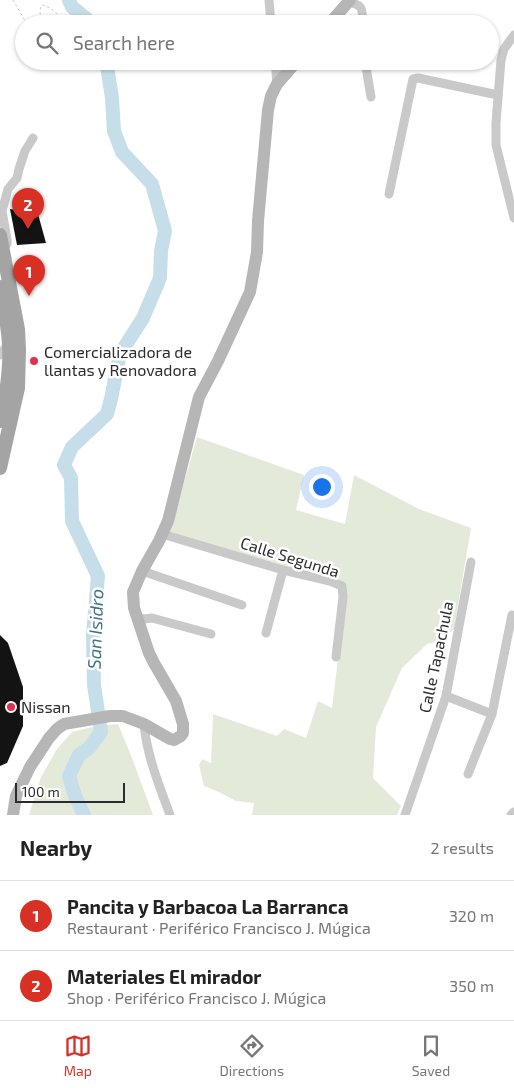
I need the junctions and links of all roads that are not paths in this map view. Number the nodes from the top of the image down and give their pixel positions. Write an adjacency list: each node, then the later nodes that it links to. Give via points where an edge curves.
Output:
1 (269, 0): 3 (street)
2 (349, 1): 4 (street); 5 (street, via 357,4)
3 (270, 15)
4 (337, 15)
5 (362, 15)
6 (514, 35): 11 (street, via 501,60)
7 (276, 70): 10 (street)
8 (289, 70): 10 (street)
9 (366, 70): 12 (street)
10 (277, 84): 23 (street, via 268,110 257,252 250,292 199,397)
11 (498, 95): 14 (street, via 413,78); 15 (street, via 496,145)
12 (370, 97)
13 (34, 138): 17 (street, via 25,151 17,178 8,189 2,210 8,240)
14 (389, 194)
15 (514, 218)
16 (0, 235): 17 (main road)
17 (5, 257): 22 (main road, via 19,350 18,388)
18 (0, 287): 19 (main road)
19 (9, 342): 20 (street); 21 (main road, via 10,363)
20 (0, 355)
21 (1, 412)
22 (0, 468)
23 (162, 534): 25 (street, Calle Segunda); 26 (street)
24 (471, 562): 33 (street, Calle Tapachula)
25 (283, 570): 30 (street); 32 (street, Calle Segunda, via 342,586)
26 (142, 571): 27 (street); 29 (street, via 133,592)
27 (242, 605)
28 (512, 615): 34 (street)
29 (137, 617): 31 (street); 35 (street, via 149,653 176,701 183,733 174,740)
30 (266, 633)
31 (211, 634)
32 (336, 657)
33 (446, 696): 34 (street); 40 (street, Calle Tapachula)
34 (492, 714): 36 (street)
35 (144, 724): 38 (street, via 122,716 110,716 64,724 49,738 30,767 16,796); 39 (street, via 146,742)
36 (468, 774)
37 (514, 812): 41 (street)
38 (13, 815)
39 (170, 815)
40 (405, 815)
41 (512, 815)

